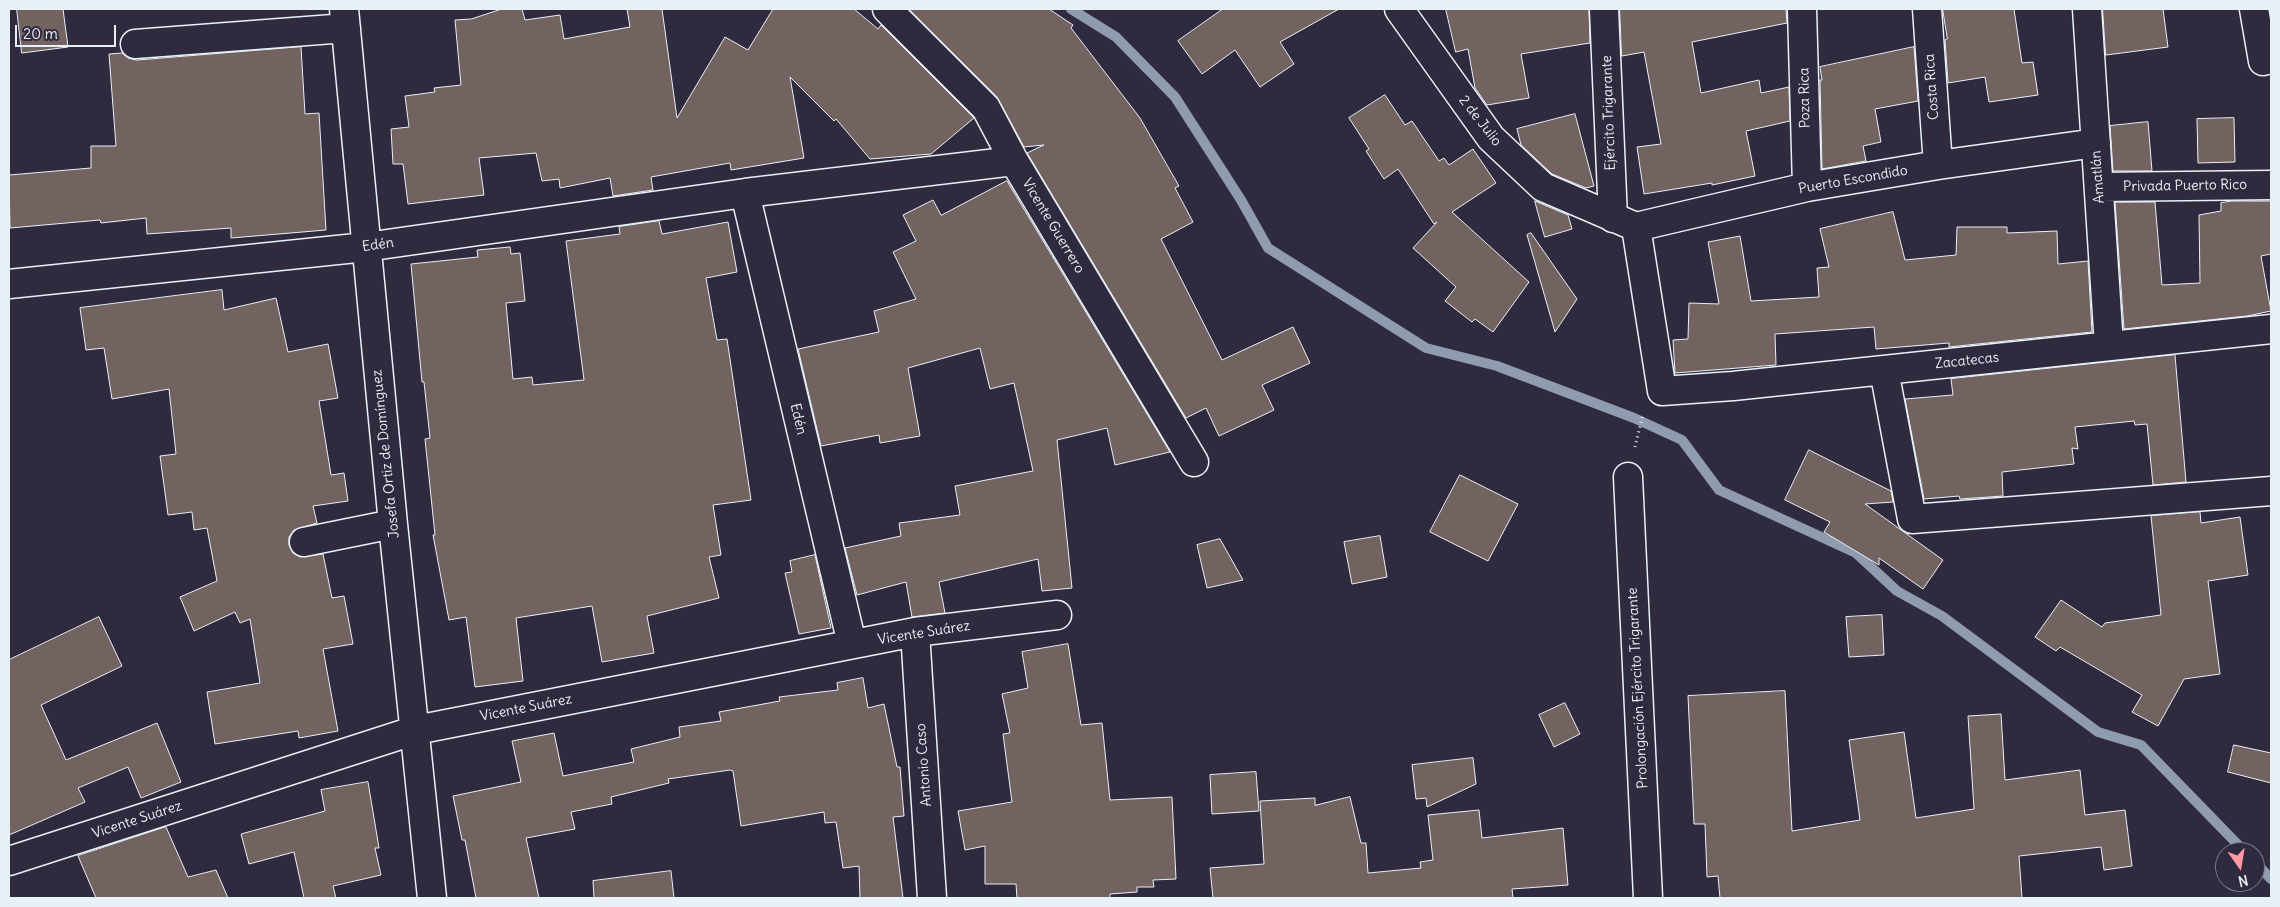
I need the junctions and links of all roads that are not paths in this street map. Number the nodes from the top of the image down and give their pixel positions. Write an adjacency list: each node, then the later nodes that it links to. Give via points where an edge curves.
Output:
1 (887, 9): 13 (street, Vicente Guerrero, via 986,108)
2 (1399, 9): 9 (street, 2 de Julio)
3 (1604, 9): 19 (street, Ejército Trigarante)
4 (1802, 9): 17 (street, Poza Rica)
5 (1927, 9): 14 (street, Costa Rica)
6 (2087, 9): 12 (street, Amatlán)
7 (2254, 9): 11 (street)
8 (345, 19): 10 (street); 20 (street, Josefa Ortiz de Domínguez)
9 (1415, 20): 19 (street, 2 de Julio, via 1490,138 1542,188)
10 (135, 44)
11 (2267, 60)
12 (2096, 143): 14 (street, Puerto Escondido); 16 (street, Amatlán)
13 (1014, 161): 18 (street, Edén); 26 (street, Vicente Guerrero)
14 (1938, 165): 17 (street, Puerto Escondido)
15 (2271, 185): 16 (street, Privada Puerto Rico)
16 (2099, 186): 23 (street, Amatlán)
17 (1807, 187): 19 (street, Puerto Escondido)
18 (745, 193): 20 (street, Edén); 33 (street, Edén)
19 (1625, 222): 25 (street, Ejército Trigarante)
20 (366, 247): 21 (street, Edén); 29 (street, Josefa Ortiz de Domínguez)
21 (9, 284)
22 (2271, 329): 23 (street, Zacatecas)
23 (2109, 346): 24 (street, Zacatecas)
24 (1884, 370): 25 (street, Zacatecas); 28 (street, via 1912,518)
25 (1662, 391)
26 (1194, 462)
27 (1628, 477): 38 (street, Prolongación Ejército Trigarante)
28 (2271, 491)
29 (393, 524): 30 (street); 34 (street, Josefa Ortiz de Domínguez)
30 (304, 542)
31 (1057, 616): 32 (street, Vicente Suárez)
32 (915, 632): 33 (street, Vicente Suárez); 37 (street, Antonio Caso)
33 (852, 644): 34 (street, Vicente Suárez)
34 (416, 730): 35 (street, Vicente Suárez); 36 (street, Josefa Ortiz de Domínguez)
35 (9, 861)
36 (432, 898)
37 (932, 898)
38 (1648, 898)

